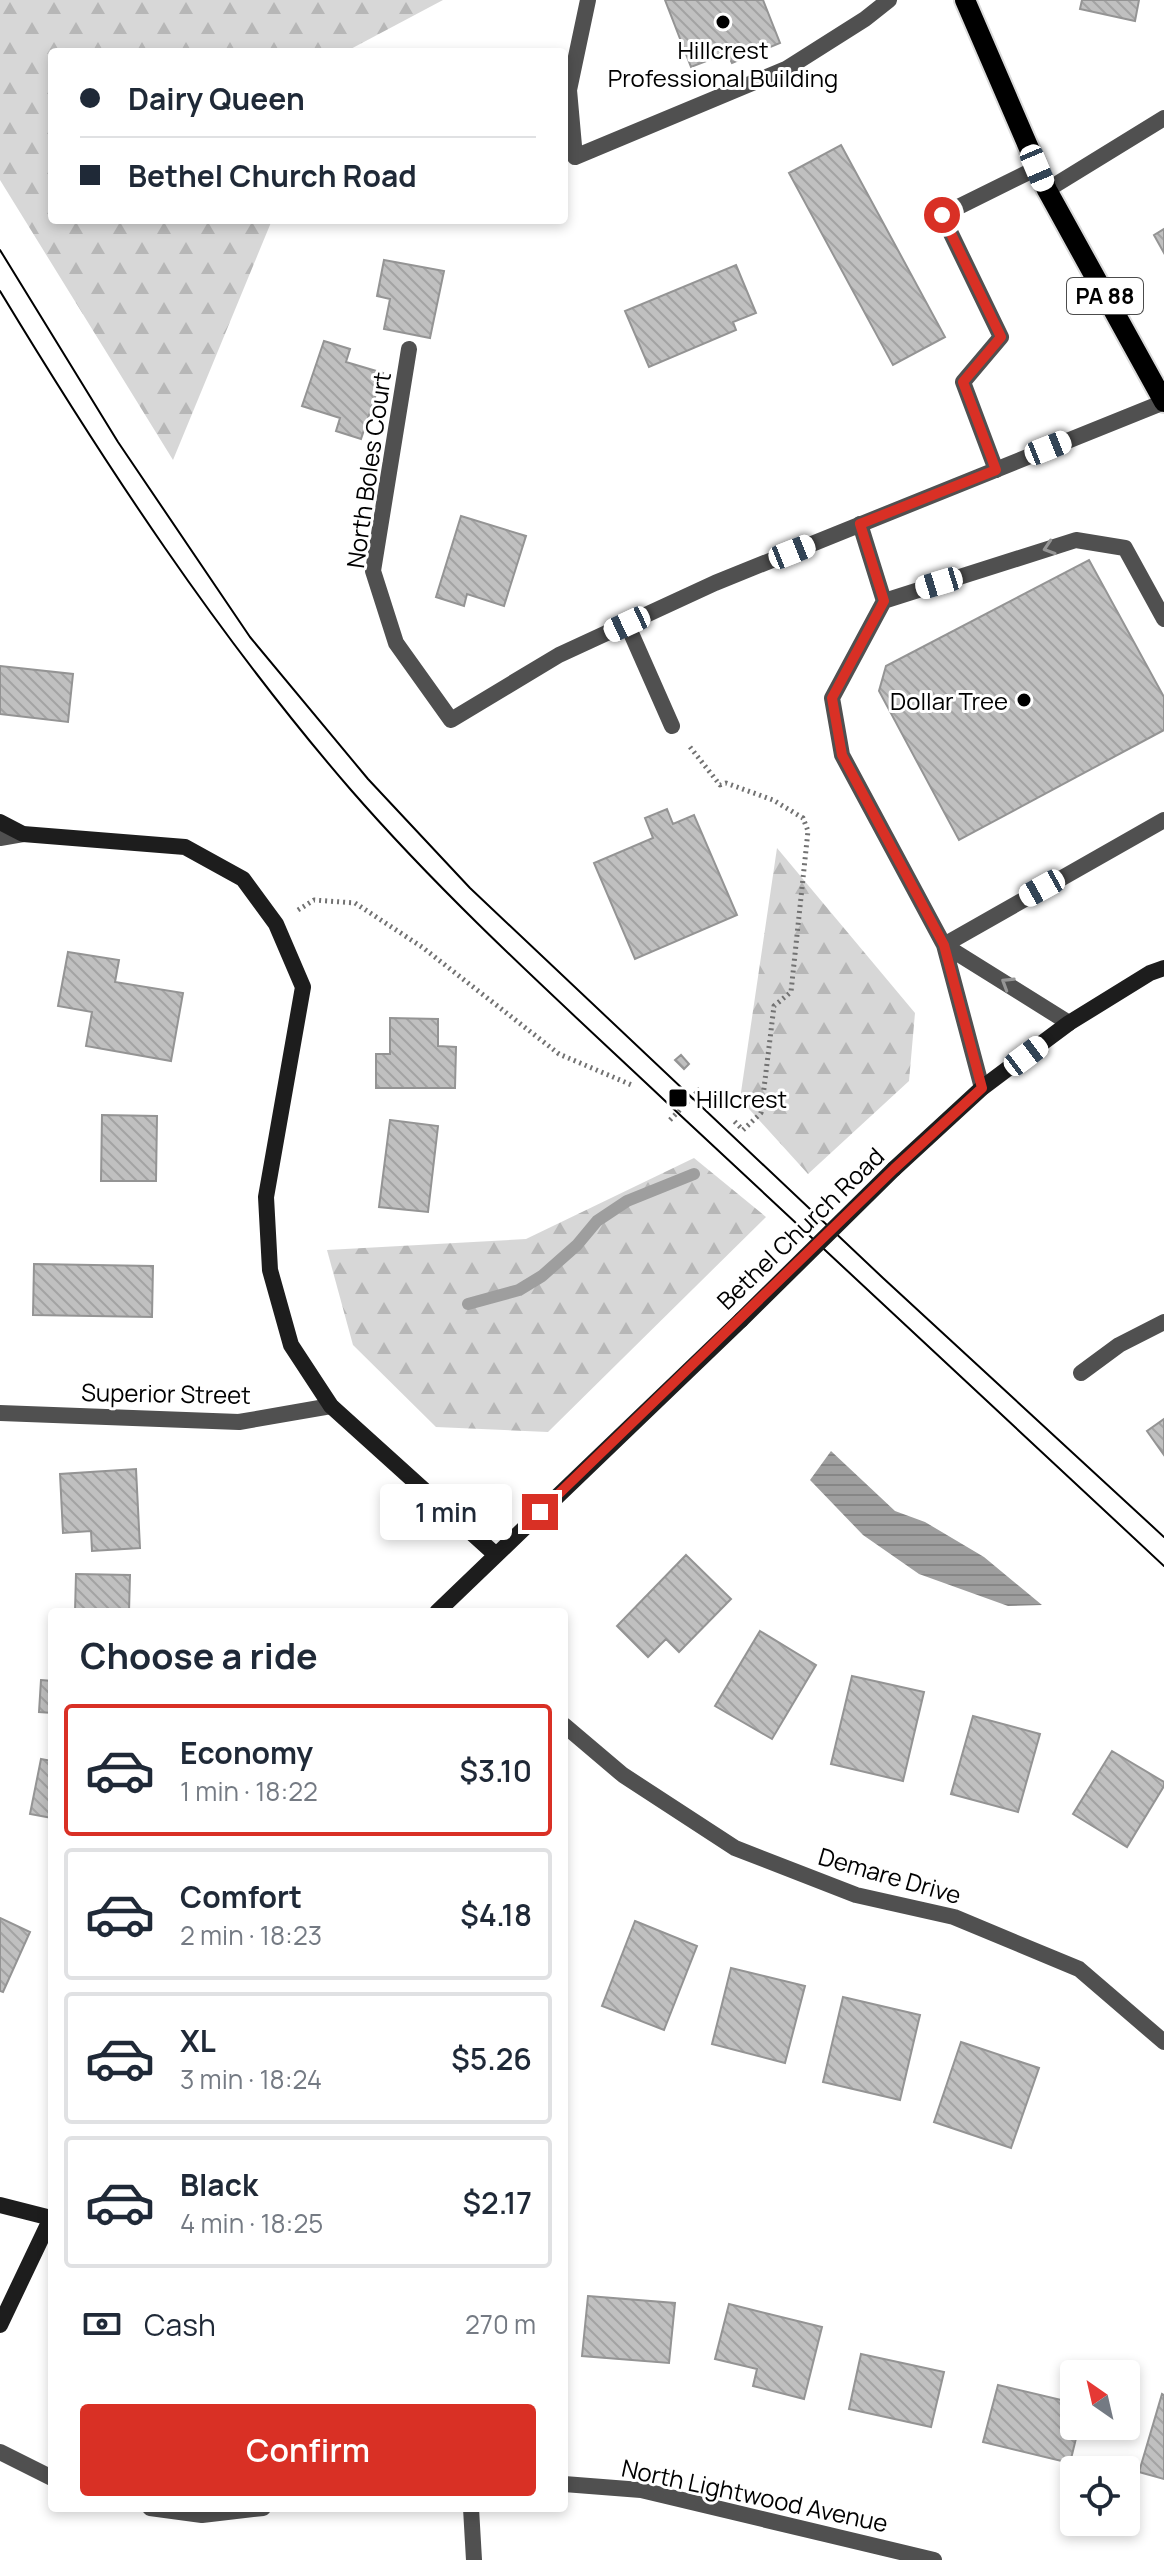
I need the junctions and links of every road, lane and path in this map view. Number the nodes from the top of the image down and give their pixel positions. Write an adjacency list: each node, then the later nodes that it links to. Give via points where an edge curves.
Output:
1 (588, 0): 2 (street, via 569,90 575,157 786,69)
2 (889, 0)
3 (965, 0): 5 (main road, PA 88)
4 (1164, 118): 6 (street)
5 (1037, 168): 6 (main road, PA 88); 9 (street, via 942,215 1001,337 963,382)
6 (1047, 190): 8 (main road, PA 88)
7 (409, 349): 13 (street, North Boles Court, via 373,571 396,643 451,720 559,655)
8 (1164, 402): 9 (street)
9 (996, 470): 10 (street)
10 (860, 524): 11 (street); 13 (street)
11 (884, 601): 12 (street, one-way to 11, via 1125,548 1076,540); 20 (street, via 832,698 839,741)
12 (1164, 619)
13 (627, 624): 14 (street)
14 (672, 726): 26 (path, via 720,785 773,800 803,818 808,831 791,992 774,1006 761,1113 743,1130)
15 (1164, 820): 20 (street)
16 (0, 822): 17 (street)
17 (23, 834): 18 (street); 19 (street, via 185,847 243,879)
18 (0, 838)
19 (276, 924): 23 (path, via 314,900 355,903 422,947 559,1054); 30 (street, via 303,987 266,1197 270,1270 291,1345)
20 (944, 945): 22 (street, one-way to 20); 24 (street)
21 (1164, 968): 22 (street, Bethel Church Road)
22 (1069, 1023): 24 (street, Bethel Church Road)
23 (634, 1086)
24 (982, 1088): 32 (street, Bethel Church Road, bridge)
25 (700, 1089): 27 (path)
26 (732, 1119)
27 (670, 1120)
28 (1164, 1322): 29 (street)
29 (1081, 1373)
30 (331, 1406): 31 (street, Superior Street, via 239,1422); 32 (street)
31 (0, 1413)
32 (496, 1555): 33 (street, Bethel Church Road)
33 (443, 1608)
34 (568, 1728): 35 (street, Demare Drive, via 623,1775 735,1848 856,1895 954,1917 1079,1969)
35 (1164, 2042)
36 (0, 2205): 37 (street)
37 (48, 2216)
38 (48, 2225): 39 (street)
39 (0, 2325)
40 (0, 2452): 41 (street)
41 (48, 2476)
42 (568, 2484): 47 (street, North Lightwood Avenue, via 641,2490)
43 (180, 2512): 44 (street)
44 (228, 2512)
45 (471, 2512): 46 (street)
46 (474, 2560)
47 (934, 2560)

